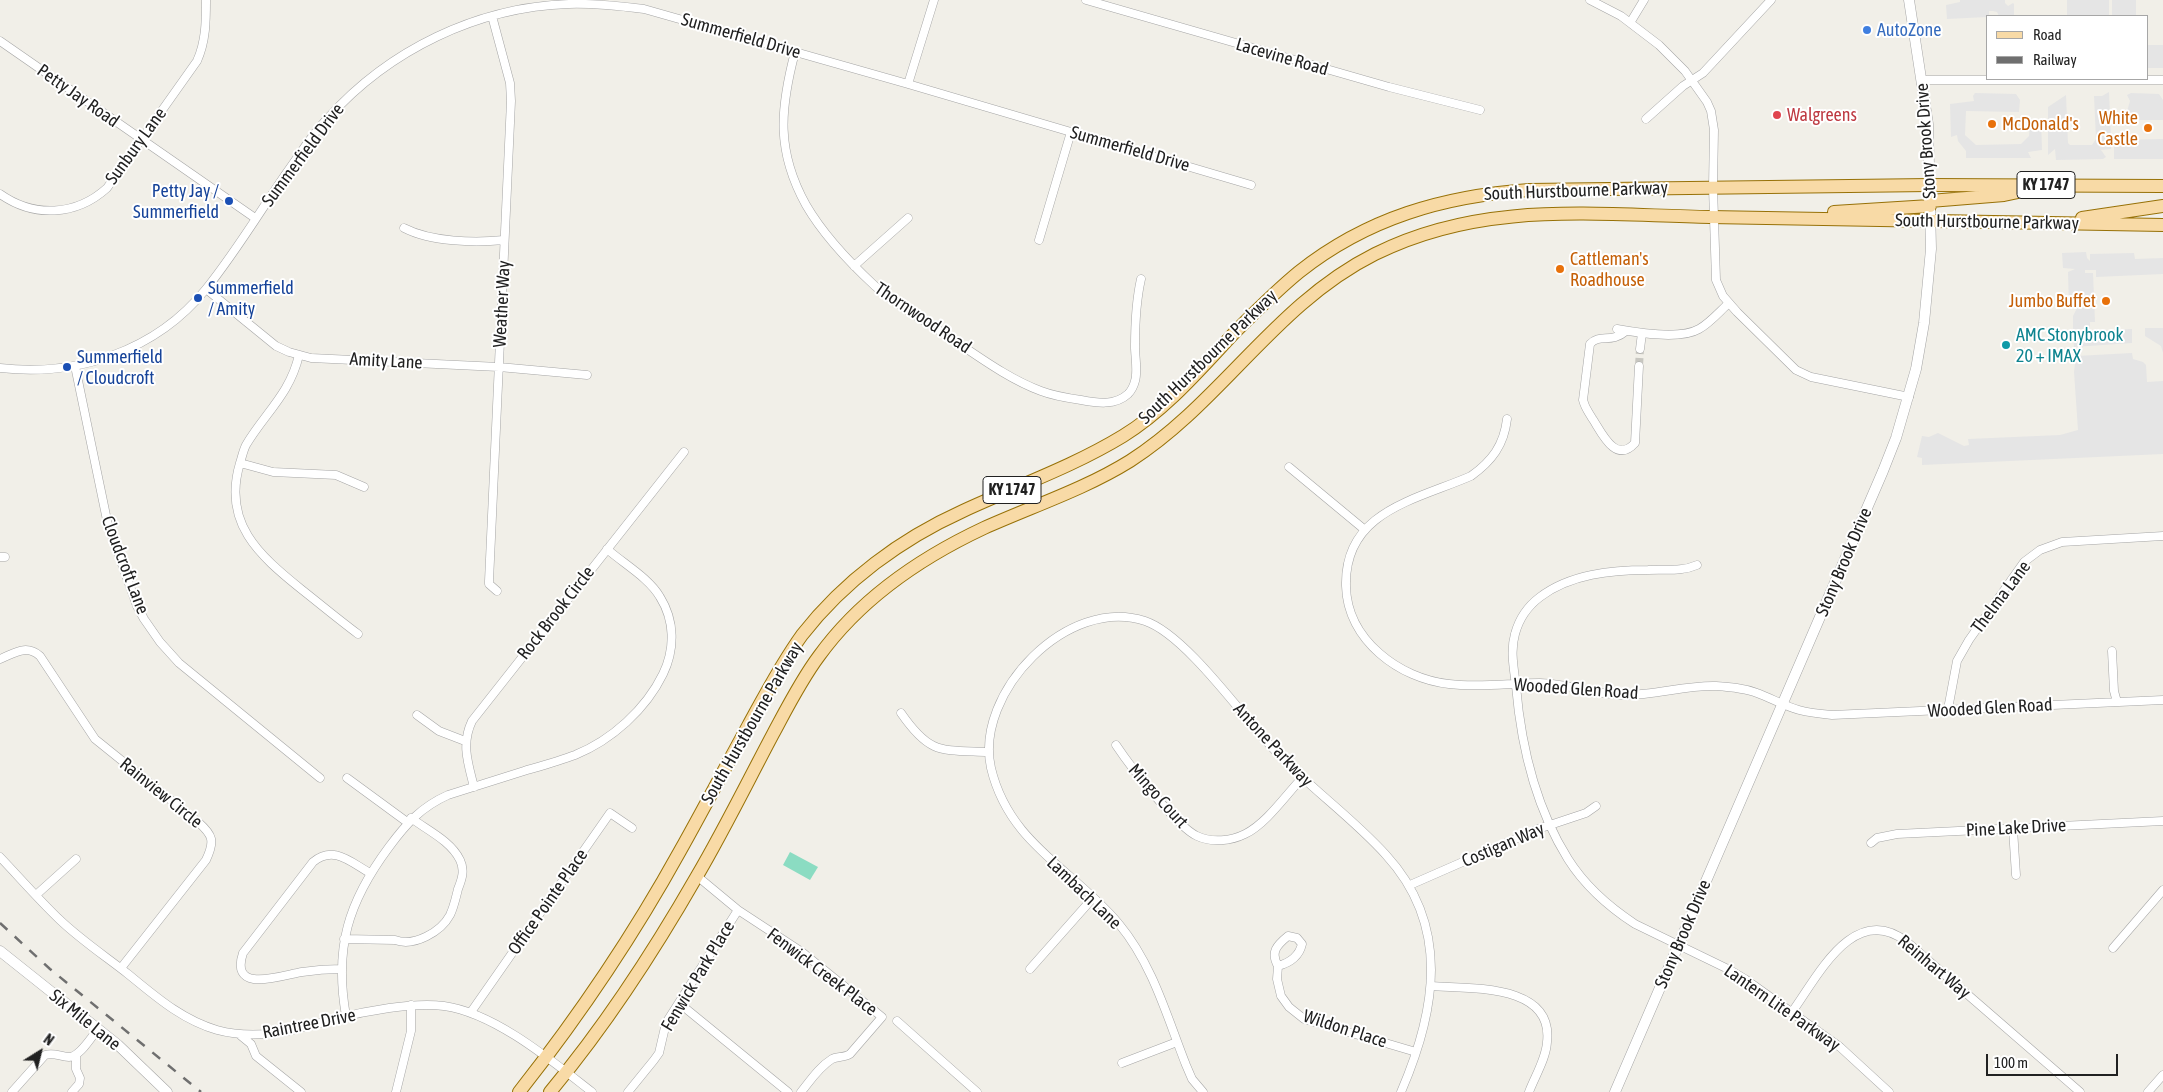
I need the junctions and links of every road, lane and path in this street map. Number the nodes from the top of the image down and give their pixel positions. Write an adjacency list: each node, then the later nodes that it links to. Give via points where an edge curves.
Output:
1 (206, 0): 19 (street, Sunbury Lane, via 206,31 200,54)
2 (934, 0): 15 (street)
3 (1086, 0): 16 (street, Lacevine Road, via 1379,85)
4 (1590, 0): 9 (street)
5 (1644, 0): 9 (street)
6 (1771, 0): 12 (street, via 1710,67)
7 (1909, 0): 13 (street, Stony Brook Drive)
8 (492, 16): 11 (street, Summerfield Drive, via 552,5 607,4 644,9); 29 (street, Summerfield Drive, via 412,48 376,72 326,119); 36 (street, Weather Way, via 510,83 511,101)
9 (1630, 23): 12 (street, via 1659,45)
10 (0, 41): 19 (street, Petty Jay Road)
11 (795, 52): 15 (street, Summerfield Drive); 38 (street, Thornwood Road, via 786,88 783,123 793,176 816,220)
12 (1692, 80): 17 (street); 24 (street, via 1711,110)
13 (1922, 80): 14 (street); 21 (street, Stony Brook Drive, via 1928,124)
14 (2163, 80)
15 (908, 84): 18 (street, Summerfield Drive)
16 (1480, 110)
17 (1646, 119)
18 (1071, 132): 20 (street, Summerfield Drive); 37 (street)
19 (142, 140): 25 (street, Sunbury Lane, via 107,188 80,206 60,211 39,211 20,206); 29 (street, Petty Jay Road)
20 (1251, 184)
21 (1929, 185): 22 (main road, South Hurstbourne Parkway / KY 1747); 24 (main road, South Hurstbourne Parkway / KY 1747); 26 (street, Stony Brook Drive)
22 (2050, 185): 23 (main road, South Hurstbourne Parkway / KY 1747); 26 (main road, via 2004,195)
23 (2163, 186)
24 (1713, 187): 28 (street); 115 (main road, South Hurstbourne Parkway / KY 1747, via 1488,193 1452,199 1382,223 1328,251 1299,272 1162,407 1126,434 1080,460 962,511 902,544 846,588 824,610 789,655 650,906)
25 (0, 194)
26 (1930, 204): 31 (main road); 32 (street, Stony Brook Drive)
27 (2163, 206): 33 (main road)
28 (1714, 217): 31 (main road, South Hurstbourne Parkway / KY 1747); 41 (street, via 1716,280); 89 (main road, South Hurstbourne Parkway / KY 1747, via 1574,212 1461,222 1397,244 1338,274 1305,300 1164,438 1092,482 949,545 887,586 855,613 818,656 796,691)
29 (255, 218): 40 (street, Summerfield Drive)
30 (908, 218): 38 (street)
31 (1782, 218): 32 (main road, South Hurstbourne Parkway / KY 1747)
32 (1931, 222): 33 (main road, South Hurstbourne Parkway / KY 1747); 50 (street, Stony Brook Drive, via 1924,323)
33 (2040, 223): 34 (main road, South Hurstbourne Parkway / KY 1747)
34 (2163, 225)
35 (404, 228): 36 (street, via 427,237)
36 (504, 240): 47 (street, Weather Way)
37 (1039, 240)
38 (854, 266): 39 (street, Thornwood Road, via 896,303 1013,377 1040,390 1074,399 1112,402 1130,392 1135,382 1136,314)
39 (1141, 279)
40 (206, 289): 44 (street, Amity Lane, via 276,346); 45 (street, Summerfield Drive, via 155,335 107,358)
41 (1729, 303): 42 (street, via 1690,334); 50 (street, via 1796,370 1811,377)
42 (1642, 333): 43 (street); 46 (street, via 1622,330 1618,337 1596,339 1590,344 1584,408 1606,442 1622,449 1630,448 1635,442)
43 (1640, 349)
44 (299, 355): 47 (street, Amity Lane); 53 (street, via 288,386 244,447)
45 (75, 366): 48 (street, Summerfield Drive, via 33,370); 74 (street, Cloudcroft Lane, via 108,525 144,619 179,663)
46 (1639, 366)
47 (498, 367): 49 (street, Amity Lane); 60 (street, Weather Way, via 489,581)
48 (0, 368)
49 (587, 375)
50 (1909, 397): 67 (street, Stony Brook Drive, via 1884,471)
51 (1507, 419): 56 (street, Wooded Glen Road, via 1503,441 1480,469 1388,510)
52 (684, 452): 58 (street, Rock Brook Circle)
53 (240, 463): 55 (street, via 273,472 336,475); 61 (street, via 236,505 243,528 253,545 269,563)
54 (1289, 468): 56 (street)
55 (364, 487)
56 (1365, 530): 64 (street, Wooded Glen Road, via 1348,563 1346,590 1357,627 1373,648 1406,672 1439,683)
57 (2163, 536): 68 (street, Thelma Lane, via 2062,542 2032,556 2017,570 1961,653)
58 (606, 549): 71 (street, Rock Brook Circle, via 472,721); 77 (street, via 652,586 666,608 672,645 659,682 620,727 584,751)
59 (1697, 565): 64 (street, Lantern Lite Parkway, via 1682,570 1606,573 1550,589 1531,604 1518,626 1513,645)
60 (497, 591)
61 (358, 634)
62 (2112, 652): 66 (street)
63 (0, 659): 100 (street, Rainview Circle, via 33,650 95,739 198,822 211,838 206,860)
64 (1515, 684): 67 (street, Wooded Glen Road, via 1562,685 1624,695 1714,686 1742,689); 81 (street, Lantern Lite Parkway, via 1523,743)
65 (2163, 700): 66 (street, Wooded Glen Road)
66 (2117, 702): 68 (street, Wooded Glen Road)
67 (1783, 704): 68 (street, Wooded Glen Road, via 1832,715); 96 (street, Stony Brook Drive)
68 (1948, 709)
69 (902, 713): 73 (street, via 914,731 931,746 944,750)
70 (417, 715): 71 (street, via 439,731)
71 (465, 741): 77 (street, Rock Brook Circle)
72 (1116, 745): 76 (street, Mingo Court, via 1133,770 1181,824 1197,836 1211,840 1223,841 1246,834)
73 (988, 752): 76 (street, Antone Parkway, via 992,727 1002,700 1016,676 1039,652 1084,623 1102,617 1126,617 1157,626 1175,640); 93 (street, Lambach Lane, via 998,790 1015,822 1041,853)
74 (320, 778)
75 (347, 778): 79 (street)
76 (1302, 778): 90 (street, Antone Parkway, via 1385,854)
77 (474, 787): 79 (street, via 435,800)
78 (1596, 806): 81 (street, Costigan Way)
79 (409, 820): 87 (street); 95 (street, via 451,847 461,861 463,874 450,914 440,928 414,940)
80 (2163, 821): 83 (street, Pine Lake Drive)
81 (1550, 825): 90 (street, Costigan Way); 96 (street, Lantern Lite Parkway, via 1579,875 1601,898 1635,924)
82 (632, 828): 106 (street, Office Pointe Place, via 610,813)
83 (2013, 829): 84 (street, Pine Lake Drive, via 1897,834 1877,838); 88 (street)
84 (1871, 843)
85 (0, 857): 92 (street, Raintree Drive)
86 (76, 859): 92 (street)
87 (370, 873): 95 (street, via 357,897); 101 (street, via 339,855 319,858 248,945 241,959 242,971 256,981 314,970)
88 (2016, 875)
89 (697, 876): 94 (street, Fenwick Creek Place); 117 (main road, South Hurstbourne Parkway / KY 1747, via 614,1006)
90 (1410, 885): 103 (street, Antone Parkway, via 1429,936)
91 (2163, 890): 97 (street)
92 (36, 895): 100 (street, Raintree Drive, via 73,931)
93 (1092, 899): 102 (street); 112 (street, Lambach Lane, via 1118,924 1138,951)
94 (738, 910): 104 (street, Fenwick Park Place); 129 (street, Fenwick Creek Place, via 802,952 882,1017 850,1054 834,1058 822,1067)
95 (344, 939): 101 (street)
96 (1679, 945): 107 (street, Lantern Lite Parkway, via 1730,970); 134 (street, Stony Brook Drive)
97 (2113, 948)
98 (0, 951): 110 (street, Six Mile Lane)
99 (1278, 966): 113 (street, Wildon Place, via 1281,996 1300,1016)
100 (121, 968): 111 (street, Raintree Drive, via 183,1016 217,1030)
101 (341, 969): 108 (street)
102 (1030, 969)
103 (1432, 986): 113 (street, Antone Parkway); 133 (street, via 1510,993 1533,1005 1544,1021 1548,1042)
104 (679, 1003): 127 (street, Fenwick Park Place, via 666,1023 659,1053); 128 (street)
105 (411, 1005): 106 (street, Raintree Drive, via 444,1006); 108 (street, Raintree Drive); 123 (street, via 411,1031)
106 (471, 1012): 115 (street, Raintree Drive)
107 (1792, 1012): 135 (street, Lantern Lite Parkway, via 1840,1047); 136 (street, Reinhart Way, via 1841,945 1862,932 1886,931 1907,942)
108 (346, 1016): 111 (street, Raintree Drive, via 279,1033)
109 (897, 1021): 130 (street)
110 (98, 1029): 114 (street); 121 (street, Six Mile Lane)
111 (240, 1035): 122 (street, via 251,1044 256,1056)
112 (1177, 1042): 116 (street); 131 (street, Lambach Lane, via 1192,1079)
113 (1416, 1052): 132 (street, Antone Parkway)
114 (76, 1054): 119 (street, via 67,1057 57,1053 45,1055); 120 (street, via 80,1078)
115 (546, 1057): 117 (street, Raintree Drive); 124 (main road, South Hurstbourne Parkway / KY 1747)
116 (1122, 1063)
117 (566, 1073): 125 (main road, South Hurstbourne Parkway / KY 1747); 126 (street, Raintree Drive)
118 (2163, 1075): 137 (street)
119 (12, 1092)
120 (72, 1092)
121 (167, 1092)
122 (301, 1092)
123 (396, 1092)
124 (519, 1092)
125 (550, 1092)
126 (592, 1092)
127 (628, 1092)
128 (788, 1092)
129 (801, 1092)
130 (977, 1092)
131 (1203, 1092)
132 (1401, 1092)
133 (1528, 1092)
134 (1615, 1092)
135 (1889, 1092)
136 (2080, 1092)
137 (2148, 1092)

